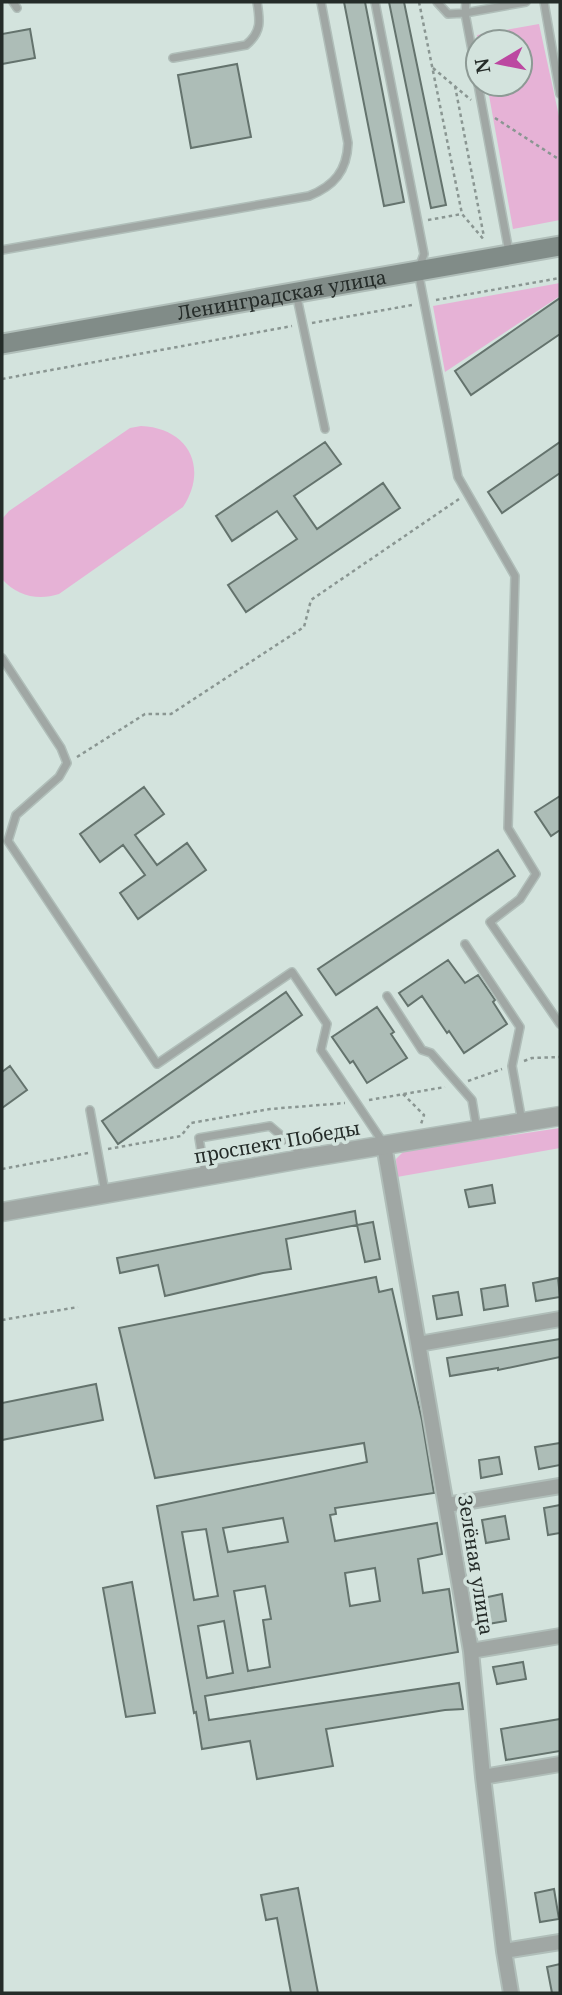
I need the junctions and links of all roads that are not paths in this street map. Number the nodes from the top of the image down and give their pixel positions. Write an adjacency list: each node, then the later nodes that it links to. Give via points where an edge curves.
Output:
1 (257, 2): 10 (lane, via 260,30 246,45)
2 (321, 2): 14 (lane, via 348,143 344,167 331,185 309,196)
3 (375, 2): 16 (lane, via 424,254)
4 (437, 2): 8 (lane, via 448,14)
5 (466, 2): 8 (lane)
6 (526, 2): 8 (lane)
7 (544, 2): 11 (lane)
8 (466, 13): 9 (lane)
9 (469, 28)
10 (173, 58)
11 (560, 94)
12 (481, 98): 15 (lane)
13 (560, 246): 15 (main road, Ленинградская улица)
14 (2, 250)
15 (510, 255): 16 (main road, Ленинградская улица)
16 (418, 271): 17 (main road, Ленинградская улица); 23 (lane, via 458,477 515,576 508,828 536,874 520,899 490,922)
17 (295, 292): 18 (main road, Ленинградская улица); 19 (lane)
18 (2, 344)
19 (325, 429)
20 (2, 658): 28 (lane, via 67,763 59,777 16,815 8,841 157,1064 292,972 327,1024 321,1050)
21 (465, 944): 26 (lane, via 520,1027 512,1066)
22 (387, 996): 27 (lane, via 422,1050 431,1053 472,1100)
23 (560, 1024)
24 (90, 1110): 31 (lane)
25 (560, 1116): 26 (street, проспект Победы)
26 (522, 1122): 27 (street, проспект Победы)
27 (477, 1131): 28 (street, проспект Победы)
28 (384, 1145): 29 (street, проспект Победы); 34 (street, Зелёная улица)
29 (307, 1157): 30 (street, проспект Победы); 30 (lane, via 270,1126 199,1138)
30 (205, 1176): 31 (street, проспект Победы)
31 (105, 1194): 32 (street, проспект Победы)
32 (2, 1212)
33 (560, 1319): 34 (street)
34 (419, 1345): 36 (street, Зелёная улица)
35 (560, 1486): 36 (street)
36 (447, 1504): 38 (street, Зелёная улица)
37 (560, 1636): 38 (street)
38 (471, 1651): 40 (street, Зелёная улица)
39 (560, 1765): 40 (street)
40 (483, 1777): 42 (street, Зелёная улица)
41 (560, 1941): 42 (street)
42 (504, 1951): 43 (street, Зелёная улица)
43 (511, 1993)

